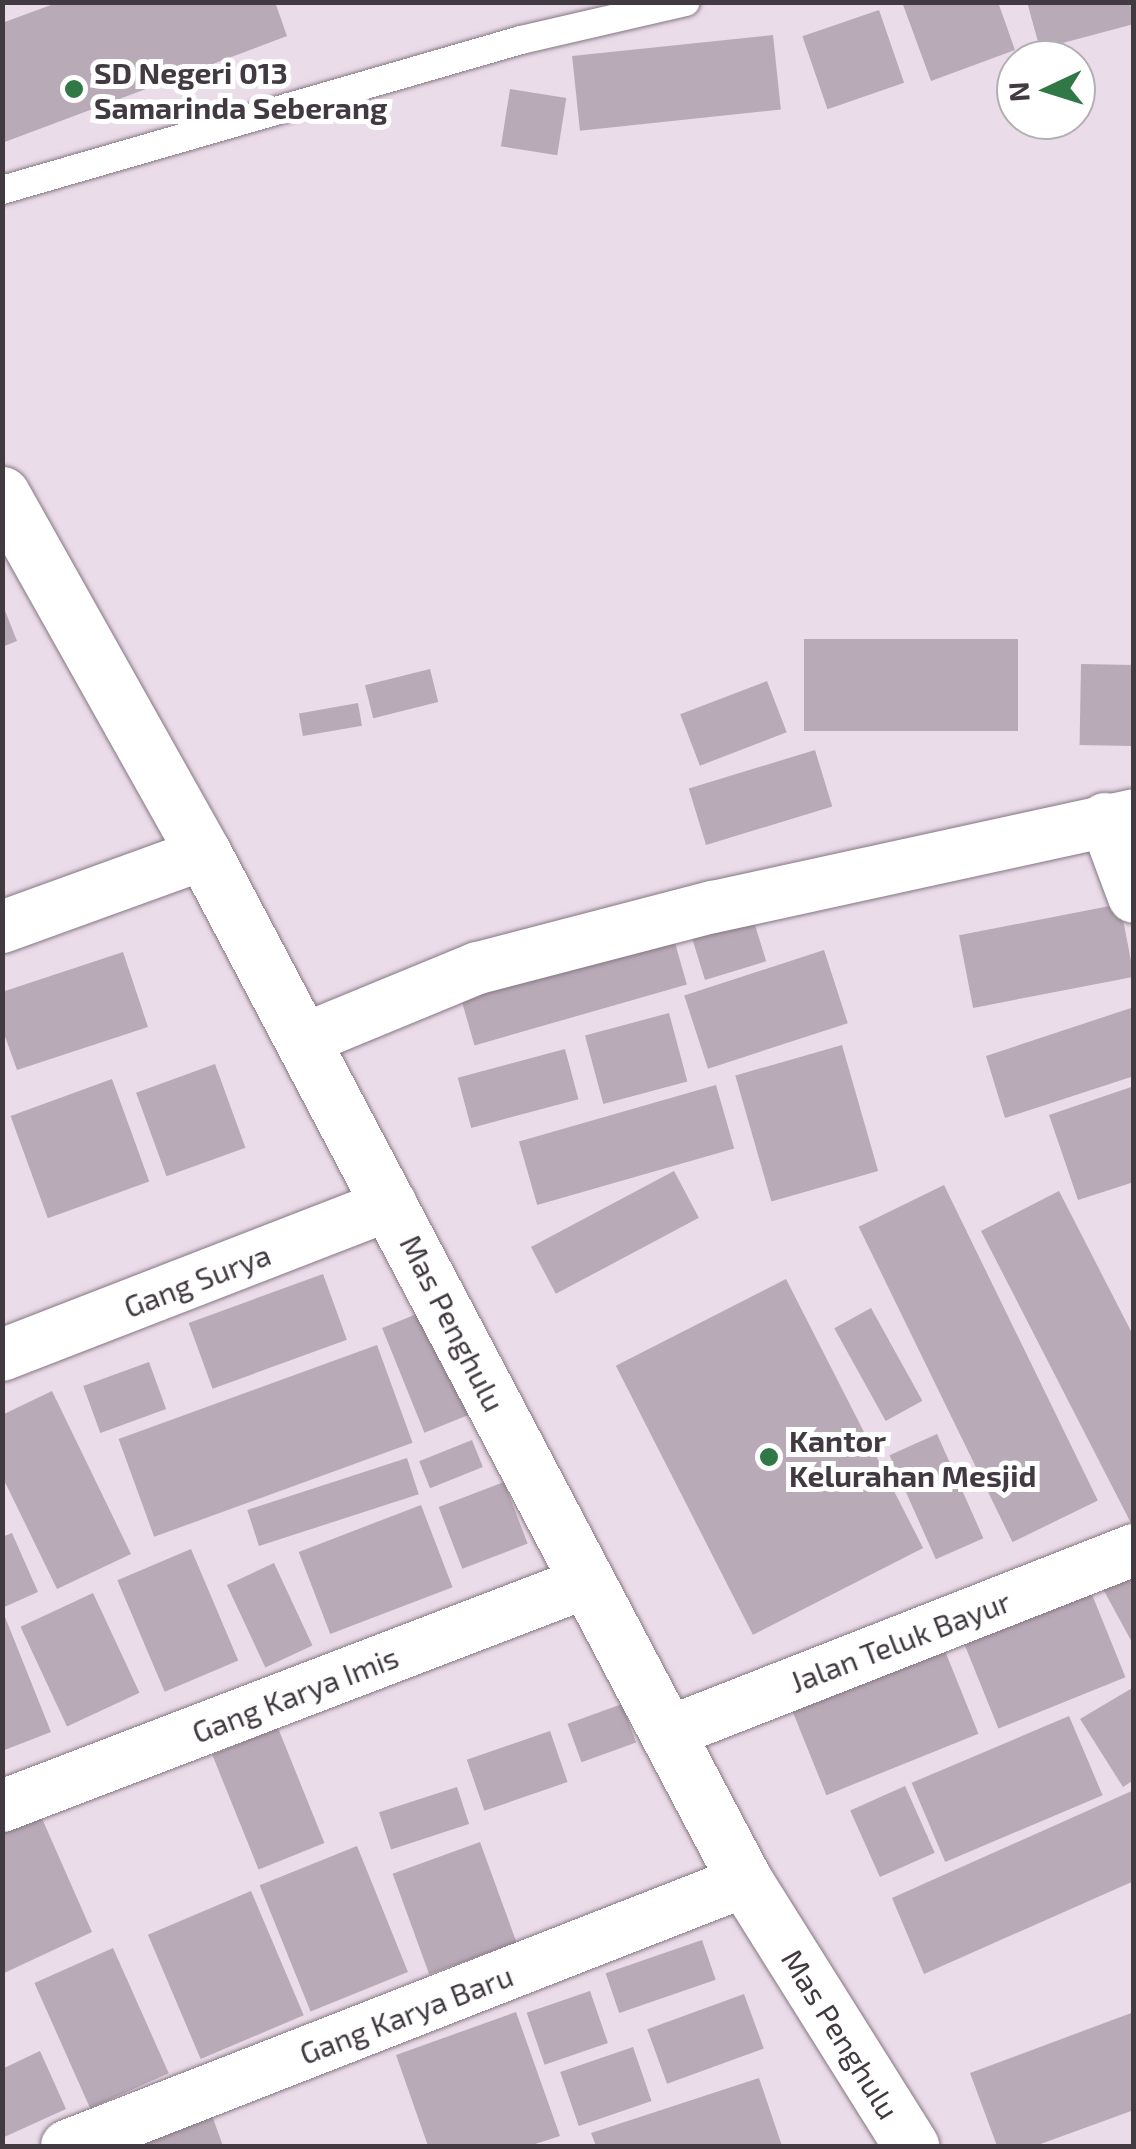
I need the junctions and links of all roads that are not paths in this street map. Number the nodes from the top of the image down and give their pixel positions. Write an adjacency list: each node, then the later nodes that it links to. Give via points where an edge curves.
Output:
1 (686, 2): 2 (lane, via 521,40)
2 (2, 190)
3 (2, 494): 5 (street, Mas Penghulu)
4 (1120, 817): 6 (street); 8 (street, via 478,968)
5 (204, 854): 7 (street); 8 (street, Mas Penghulu)
6 (1134, 897)
7 (2, 927)
8 (303, 1040): 9 (street, Mas Penghulu)
9 (391, 1204): 10 (street, Gang Surya); 12 (street, Mas Penghulu)
10 (2, 1355)
11 (1134, 1550): 13 (street, Jalan Teluk Bayur)
12 (587, 1582): 13 (street, Mas Penghulu); 14 (street, Gang Karya Imis)
13 (667, 1733): 15 (street, Mas Penghulu)
14 (2, 1806)
15 (745, 1881): 16 (street, Gang Karya Baru); 17 (street, Mas Penghulu)
16 (67, 2146)
17 (911, 2146)

